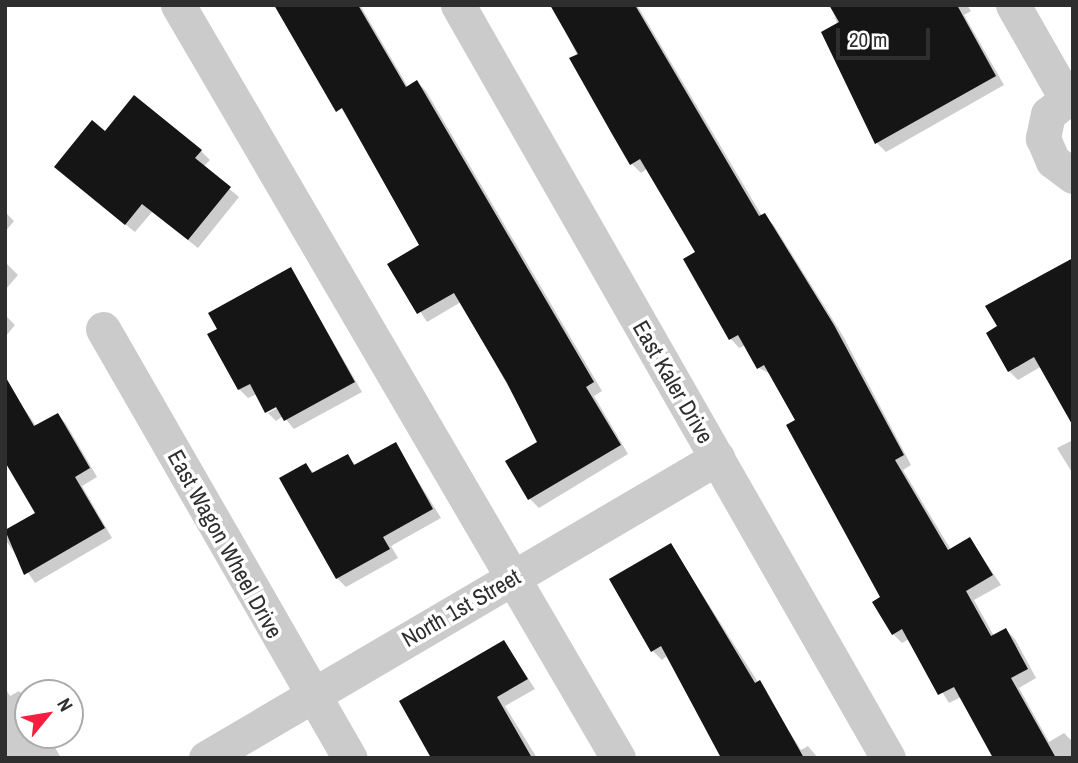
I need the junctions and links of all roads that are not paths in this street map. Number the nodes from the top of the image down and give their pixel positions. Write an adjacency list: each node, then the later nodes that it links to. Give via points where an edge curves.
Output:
1 (178, 5): 8 (street)
2 (458, 5): 7 (street, East Kaler Drive)
3 (1013, 5): 4 (street)
4 (1069, 95): 5 (street, via 1048,114 1043,138 1053,161)
5 (1073, 176)
6 (103, 328): 9 (street, East Wagon Wheel Drive)
7 (717, 458): 8 (street, North 1st Street); 13 (street, East Kaler Drive)
8 (513, 578): 9 (street, North 1st Street); 12 (street)
9 (313, 695): 10 (street, North 1st Street); 11 (street, East Wagon Wheel Drive)
10 (206, 758)
11 (349, 758)
12 (618, 758)
13 (888, 758)

